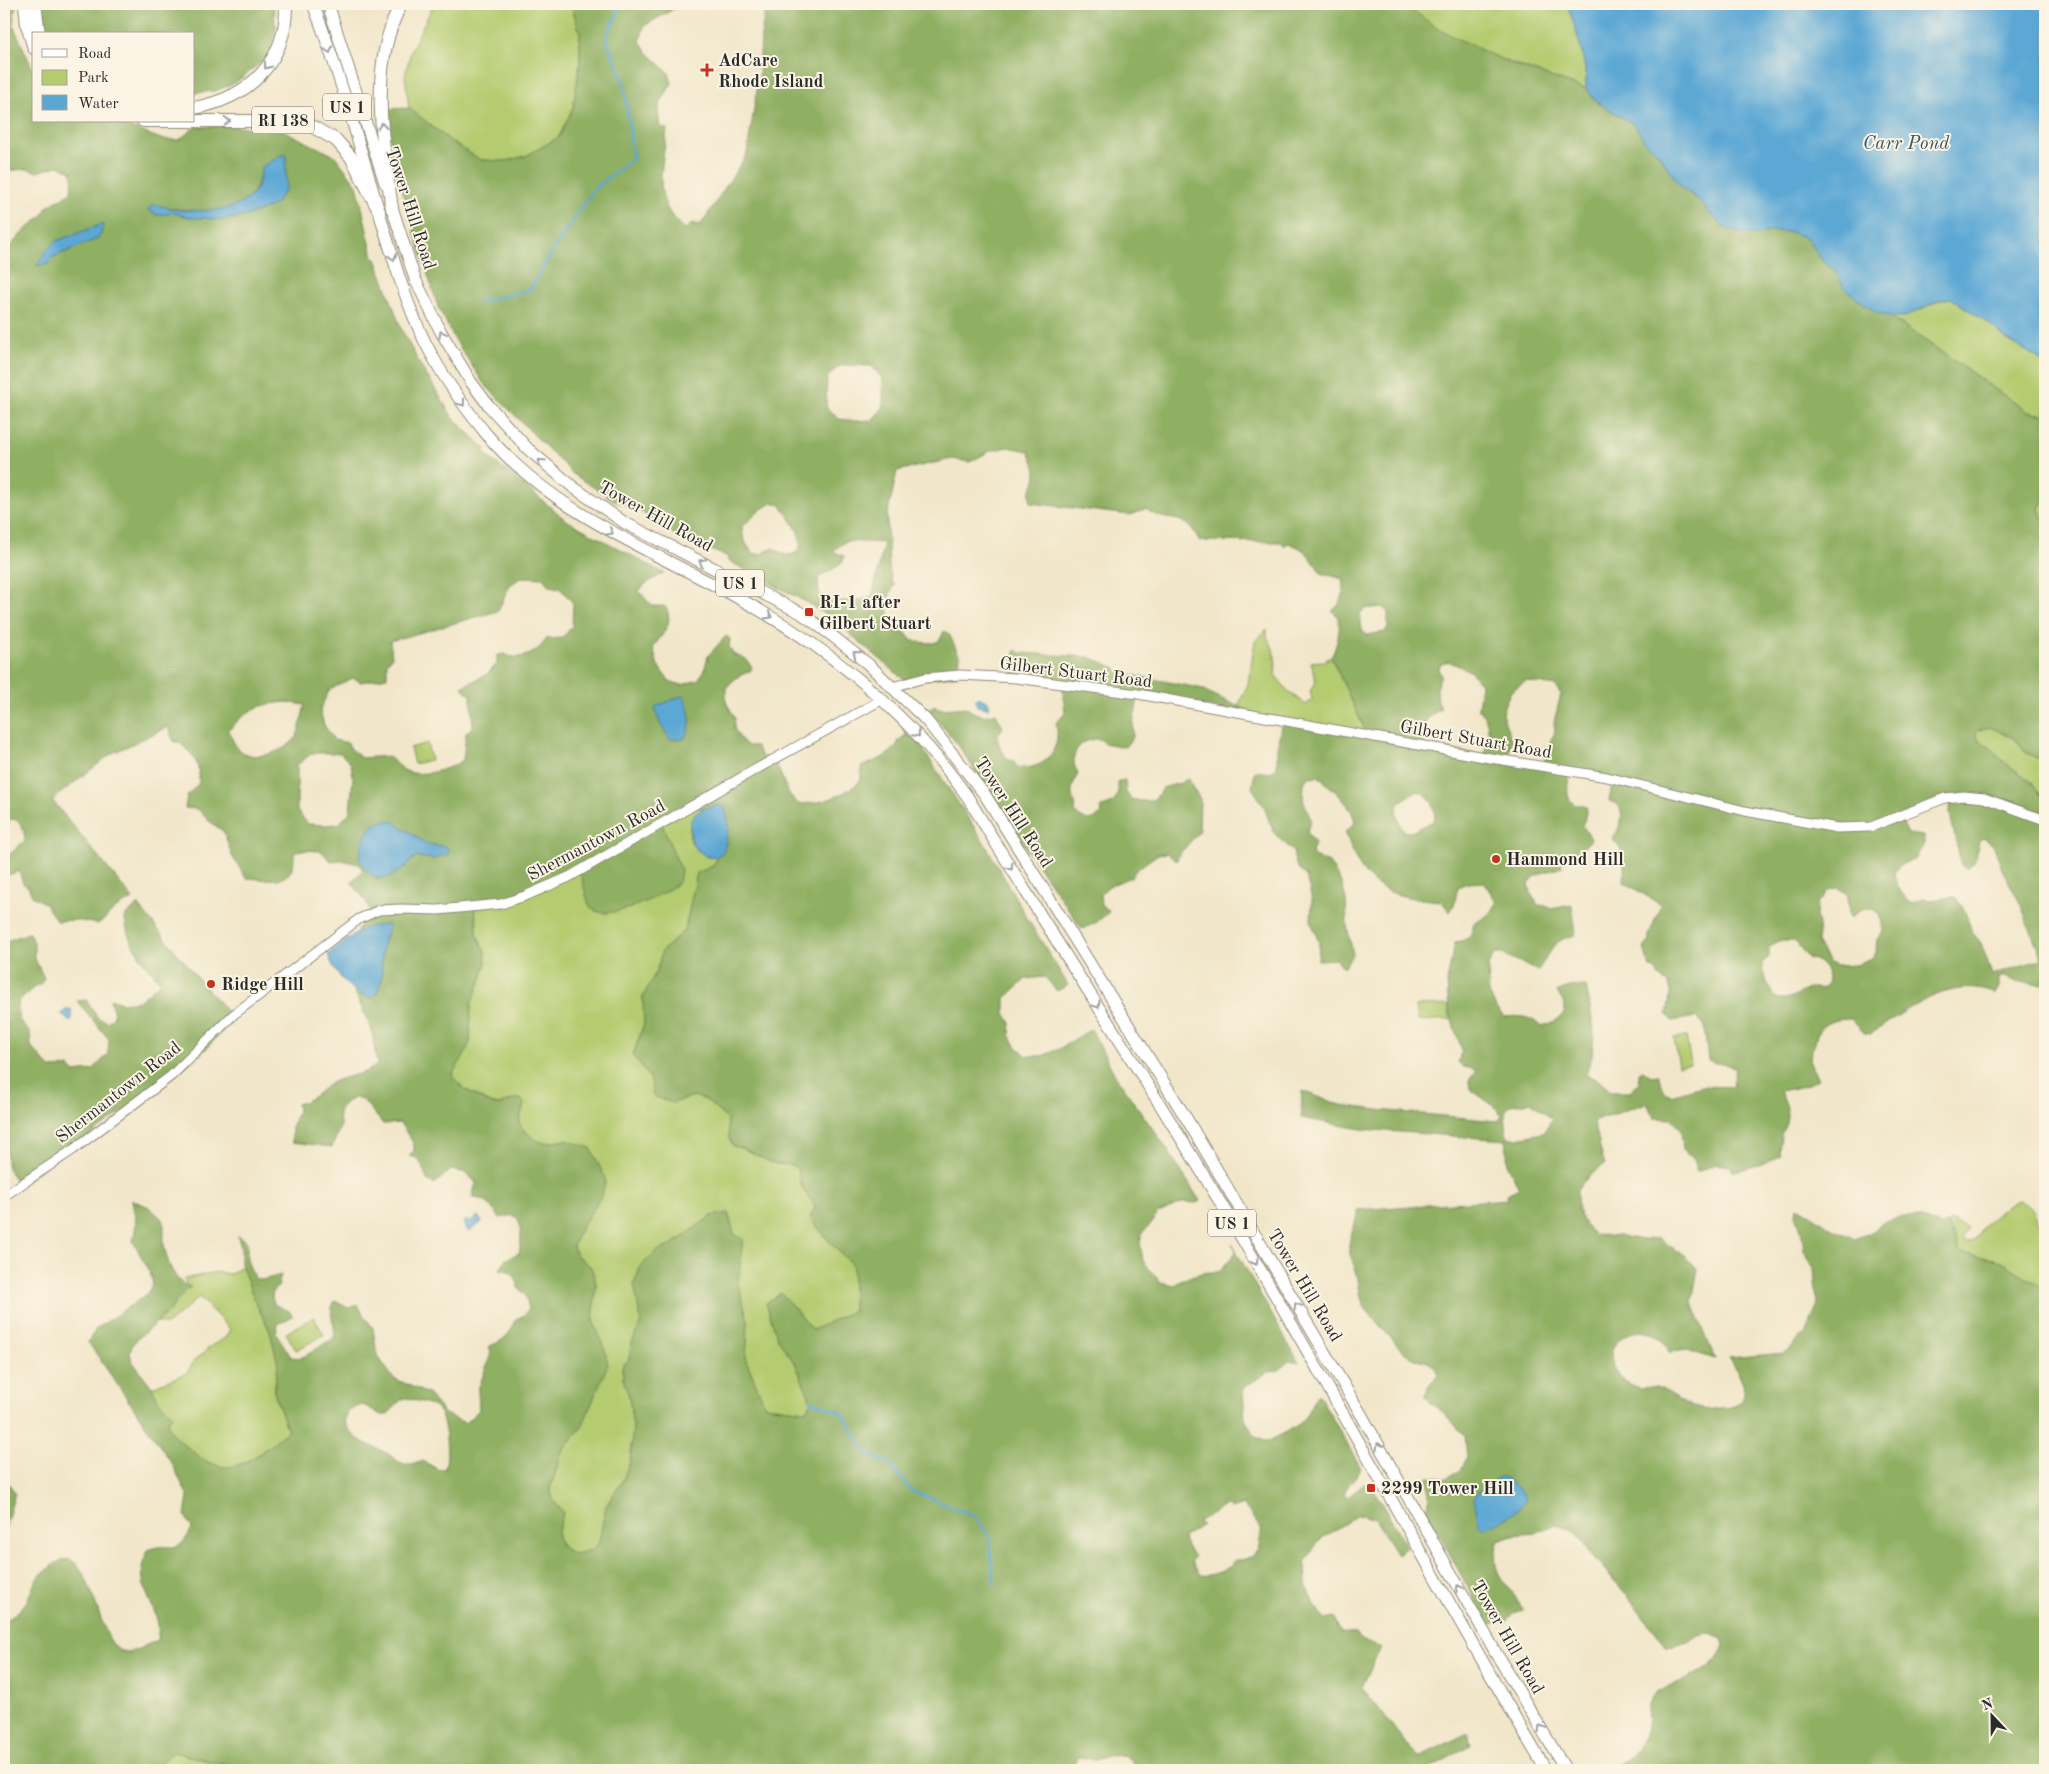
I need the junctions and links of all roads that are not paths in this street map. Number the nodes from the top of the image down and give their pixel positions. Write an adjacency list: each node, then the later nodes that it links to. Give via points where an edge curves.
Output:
1 (25, 4): 8 (highway)
2 (35, 4): 7 (highway)
3 (286, 4): 9 (highway, one-way to 9, via 281,41 259,76 234,96)
4 (313, 4): 12 (highway, Tower Hill Road / US 1, one-way to 12)
5 (328, 4): 11 (highway, Tower Hill Road / US 1)
6 (401, 4): 11 (highway, one-way to 6, via 381,88 388,39)
7 (39, 32)
8 (32, 41)
9 (195, 108)
10 (195, 121): 12 (highway, RI 138, one-way to 12, via 284,120 313,127 346,150)
11 (392, 209): 13 (highway, Tower Hill Road / US 1, one-way to 11, via 868,664 801,613 626,523 573,488 528,449 471,382 441,332 415,279)
12 (379, 210): 14 (highway, Tower Hill Road / US 1, one-way to 14, via 425,342 455,393 510,460 555,498 580,514 733,595 810,641)
13 (892, 687): 15 (street, Gilbert Stuart Road, via 925,678 960,675 1016,678 1138,694 1607,777 1753,813 1836,828 1871,827 1945,798 1964,796 1984,798); 18 (highway, Tower Hill Road / US 1, via 926,720 985,795 1188,1121)
14 (883, 699): 16 (highway, Tower Hill Road / US 1, one-way to 16, via 943,764 966,796); 17 (street, Shermantown Road, via 569,877 540,890 501,904 438,910 379,910 359,919 233,1015 171,1076 81,1144)
15 (2045, 820)
16 (1121, 1043): 18 (highway, via 1130,1047 1241,1226); 19 (highway, Tower Hill Road / US 1, one-way to 19, via 1224,1207)
17 (4, 1196)
18 (1270, 1260): 20 (highway, Tower Hill Road / US 1, one-way to 18)
19 (1546, 1770)
20 (1566, 1770)

